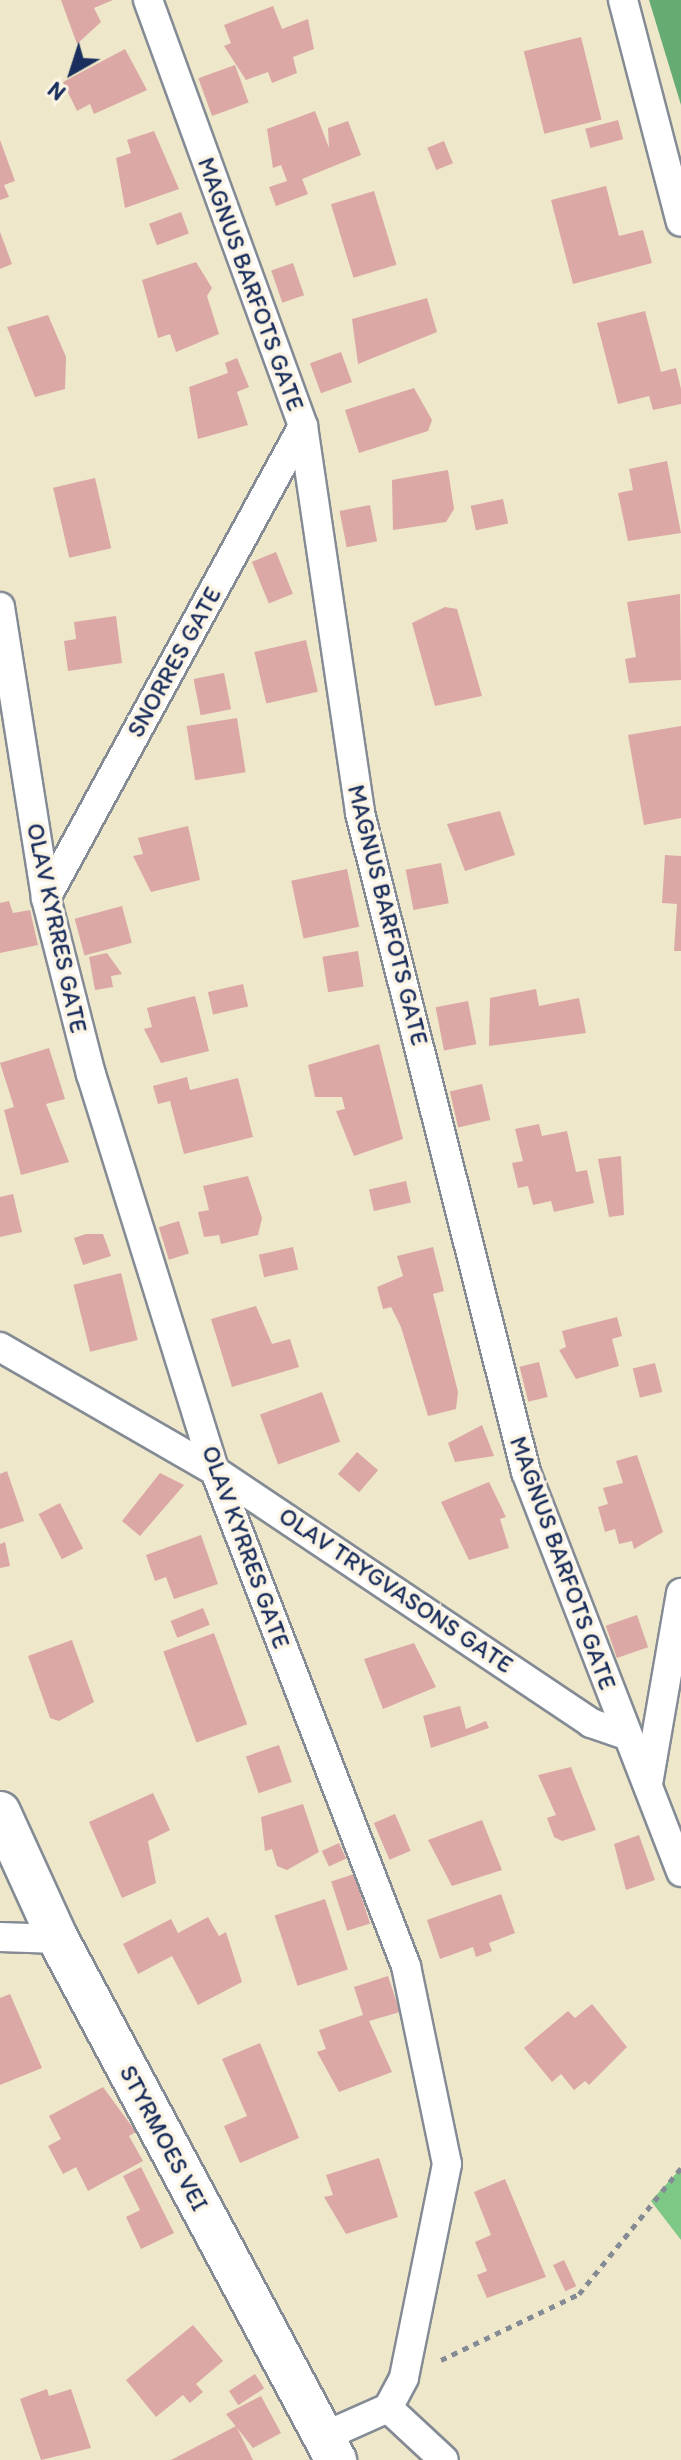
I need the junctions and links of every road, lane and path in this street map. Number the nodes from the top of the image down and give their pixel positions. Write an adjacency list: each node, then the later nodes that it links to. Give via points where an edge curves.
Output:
1 (148, 0): 4 (street, MAGNUS BARFOTS GATE)
2 (623, 0): 3 (street)
3 (681, 222)
4 (303, 426): 6 (street, SNORRES GATE); 10 (street, MAGNUS BARFOTS GATE, via 360,813 526,1472)
5 (0, 607): 6 (street, OLAV KYRRES GATE)
6 (46, 898): 8 (street, OLAV KYRRES GATE, via 91,1074)
7 (0, 1347): 8 (street, OLAV TRYGVASONS GATE)
8 (215, 1471): 10 (street, OLAV TRYGVASONS GATE, via 591,1723); 17 (street, OLAV KYRRES GATE, via 406,1966 447,2164)
9 (681, 1593): 11 (street)
10 (625, 1735): 11 (street, MAGNUS BARFOTS GATE)
11 (648, 1791): 13 (street, MAGNUS BARFOTS GATE)
12 (0, 1812): 15 (main road, STYRMOES VEI)
13 (681, 1872)
14 (0, 1937): 15 (street)
15 (58, 1939): 19 (main road, STYRMOES VEI)
16 (681, 2168): 17 (path, via 579,2294)
17 (404, 2378): 18 (street, OLAV KYRRES GATE)
18 (388, 2408): 19 (street); 20 (street)
19 (330, 2448)
20 (444, 2460)

